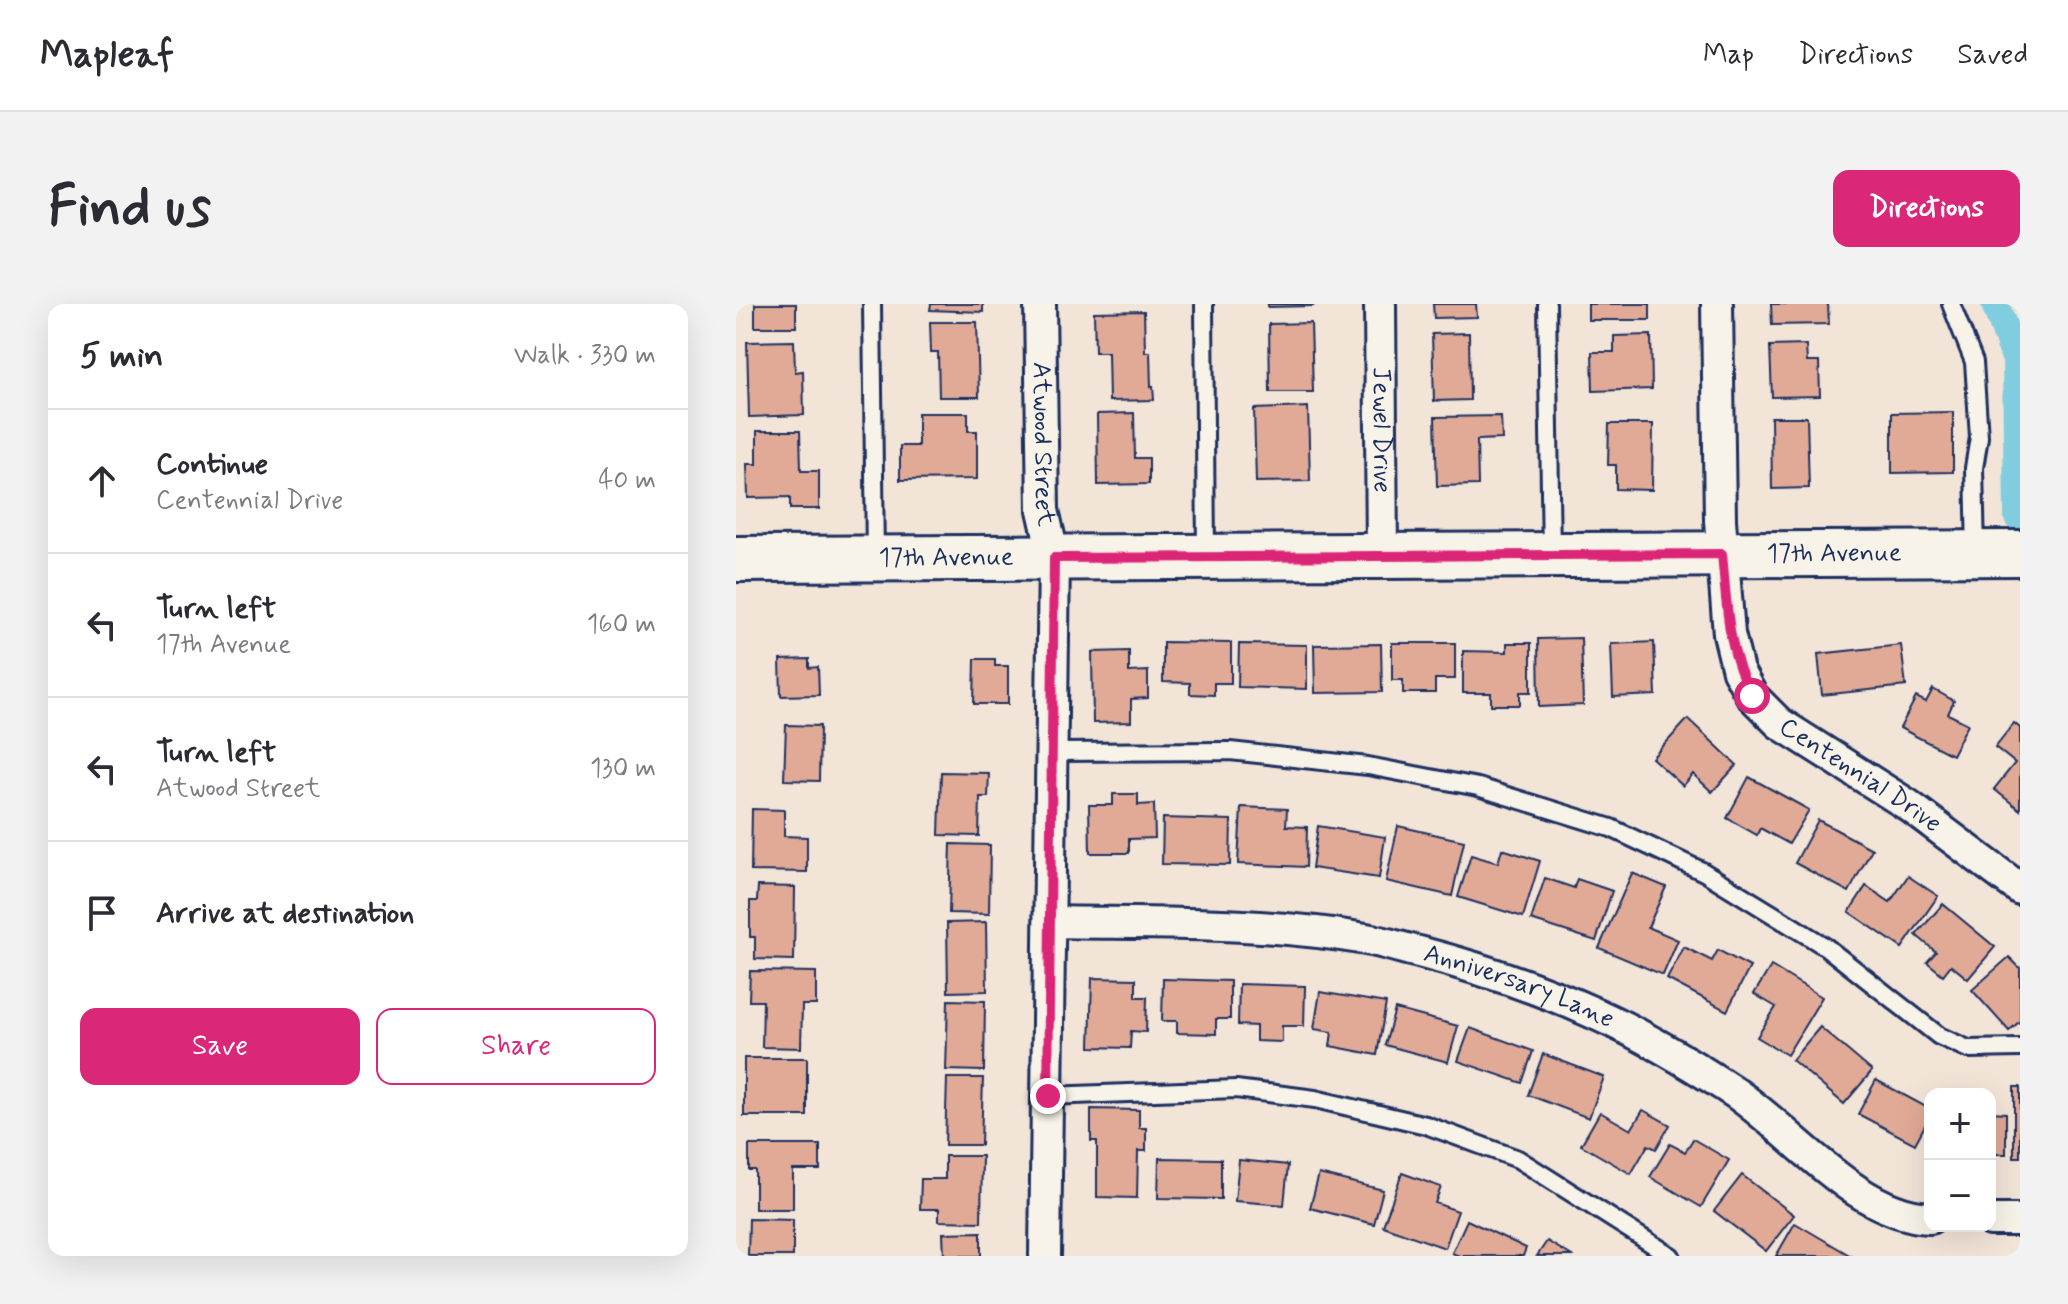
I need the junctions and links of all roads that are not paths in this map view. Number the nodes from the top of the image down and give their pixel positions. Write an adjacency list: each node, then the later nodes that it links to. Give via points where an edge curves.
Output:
1 (872, 304): 16 (lane)
2 (1040, 304): 14 (street, Atwood Street, via 1043,510)
3 (1204, 304): 13 (lane)
4 (1380, 304): 12 (street, Jewel Drive)
5 (1547, 304): 11 (lane)
6 (1717, 304): 9 (street, Centennial Drive)
7 (1951, 304): 10 (lane, via 1974,362 1979,437 1974,468)
8 (2020, 553): 10 (main road, 17th Avenue)
9 (1722, 554): 10 (main road, 17th Avenue); 11 (main road, 17th Avenue); 18 (street, Centennial Drive, via 1738,671 1764,710 1908,805)
10 (1976, 554)
11 (1551, 555): 12 (main road, 17th Avenue)
12 (1382, 556): 13 (main road, 17th Avenue)
13 (1206, 557): 14 (main road, 17th Avenue)
14 (1054, 558): 16 (main road, 17th Avenue); 17 (street, Atwood Street)
15 (736, 559): 16 (main road, 17th Avenue)
16 (875, 559)
17 (1051, 752): 19 (street, Atwood Street); 20 (lane, via 1230,751 1368,766 1478,787 1611,828 1704,872 1826,947 1939,1036 1968,1049)
18 (2020, 889)
19 (1051, 922): 21 (street, Atwood Street); 22 (street, Anniversary Lane, via 1233,925 1367,939 1486,970 1628,1030 1734,1092 1877,1203)
20 (2020, 1048)
21 (1048, 1096): 25 (street, Atwood Street); 26 (lane, via 1236,1089 1315,1099 1426,1125 1518,1159)
22 (1924, 1218)
23 (1996, 1220): 24 (street)
24 (2020, 1220)
25 (1045, 1256)
26 (1671, 1256)

